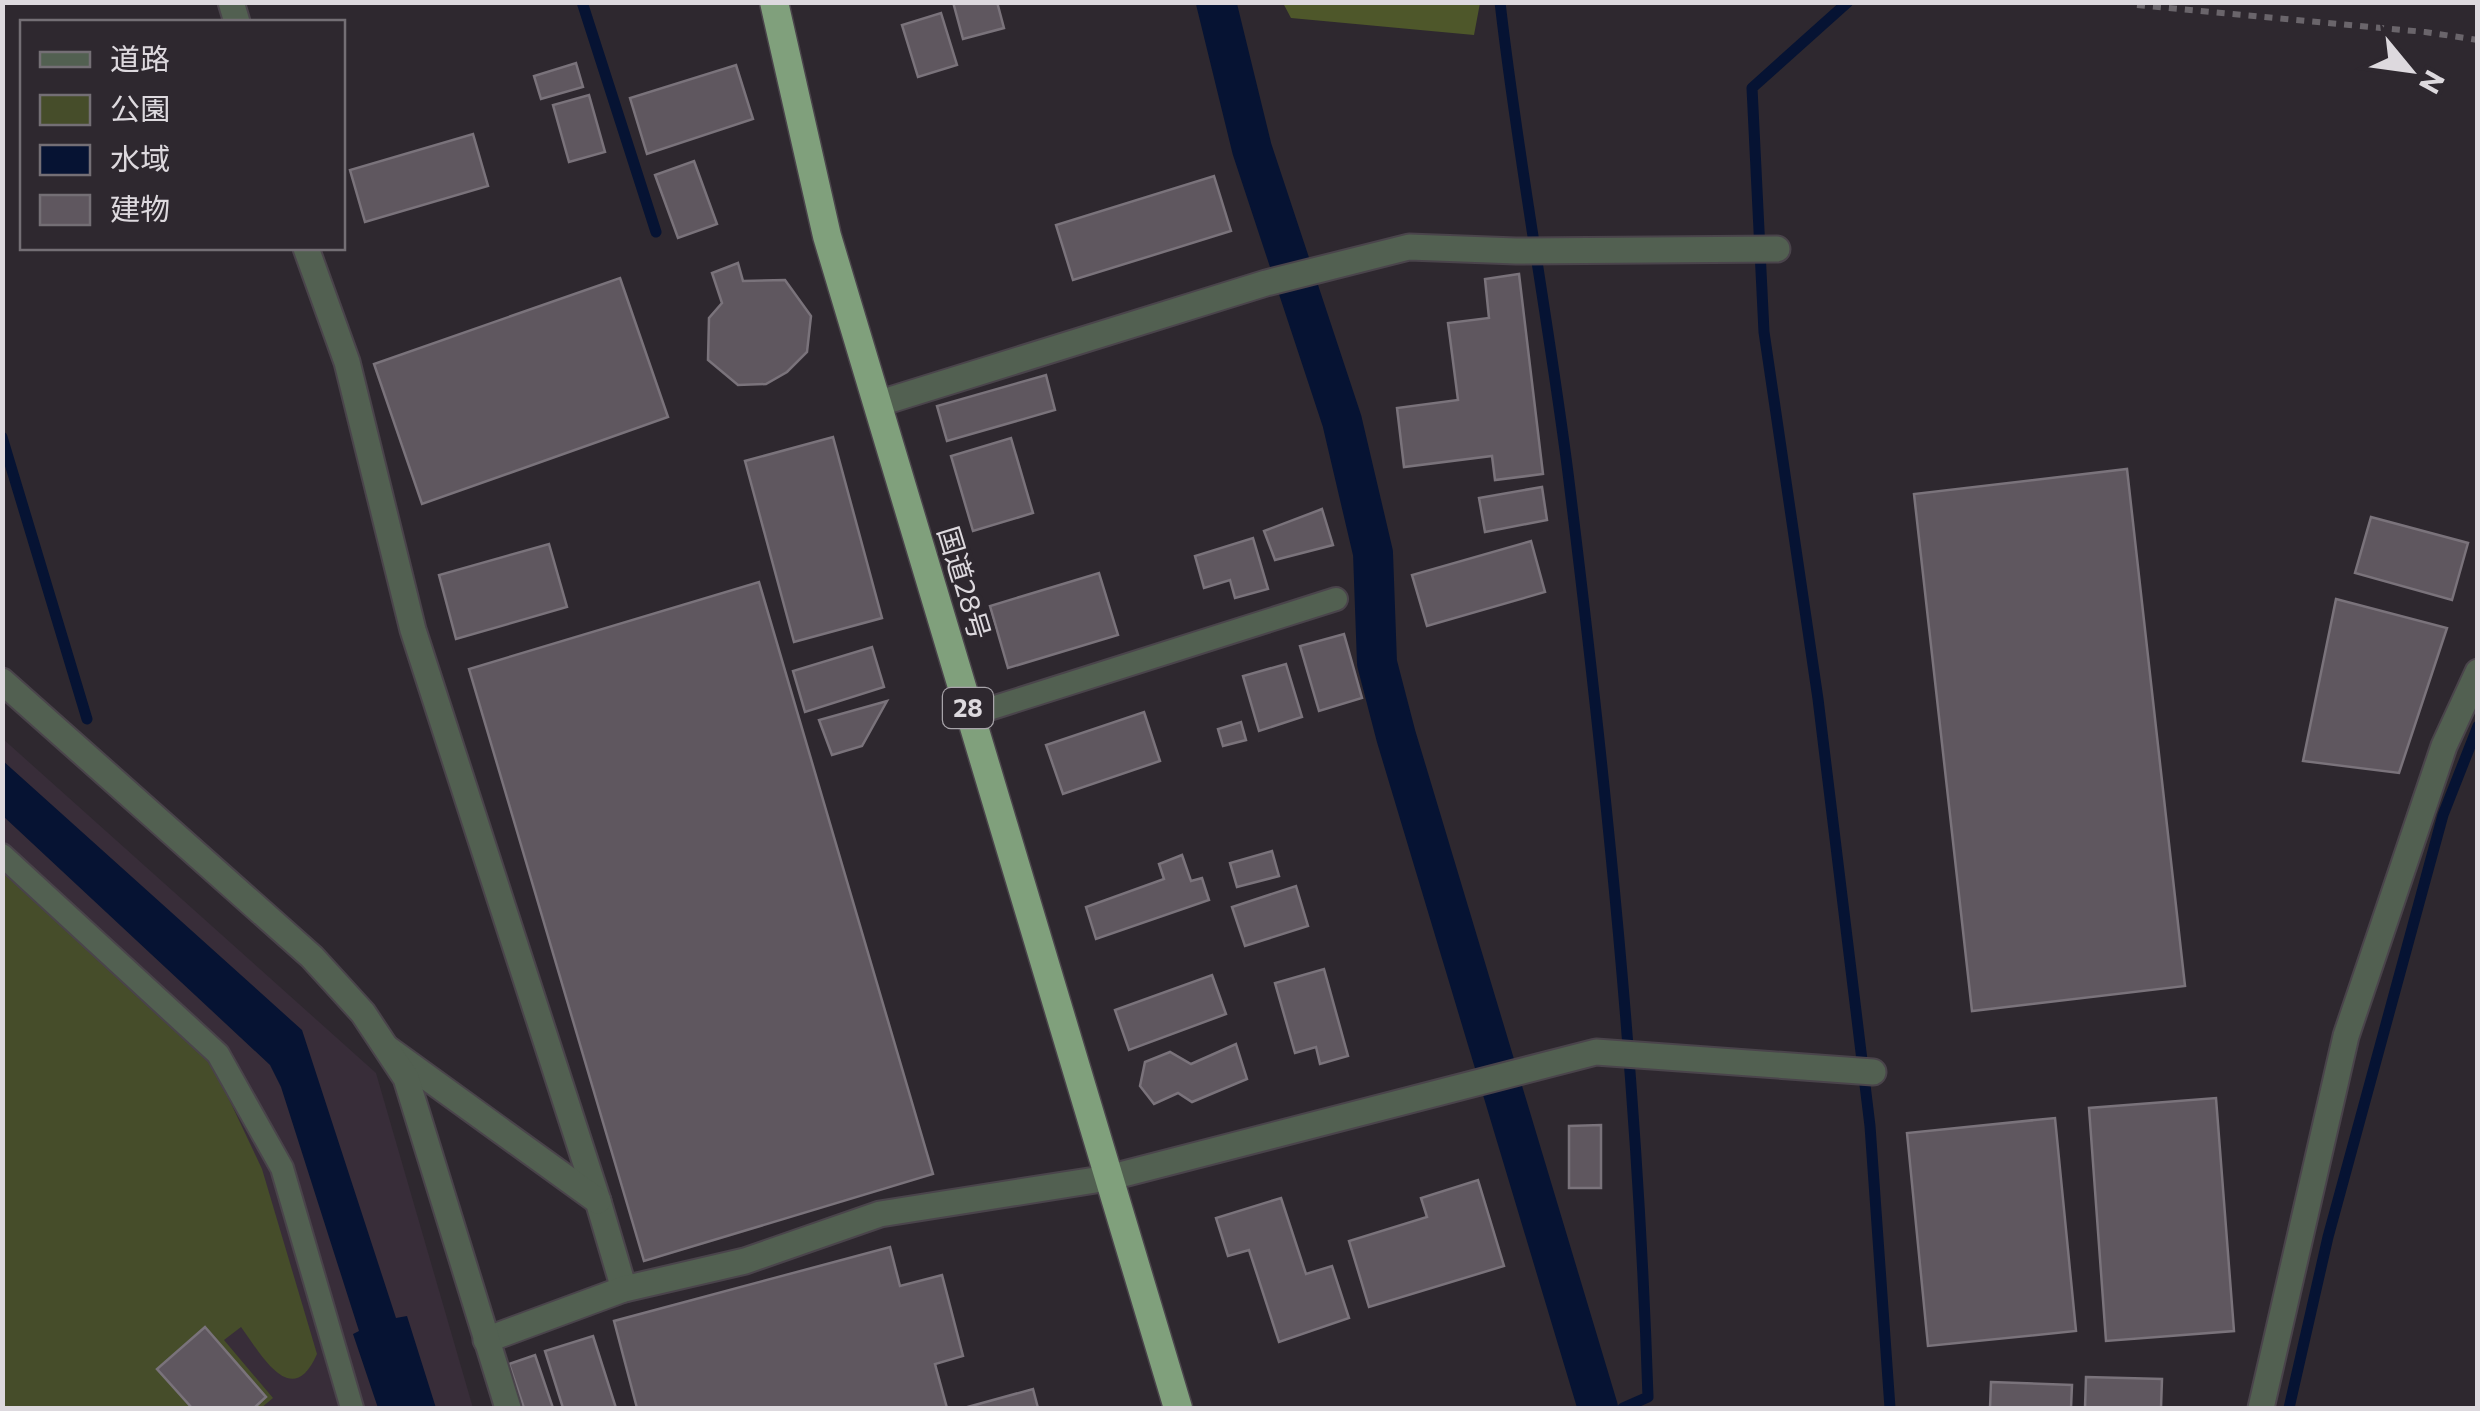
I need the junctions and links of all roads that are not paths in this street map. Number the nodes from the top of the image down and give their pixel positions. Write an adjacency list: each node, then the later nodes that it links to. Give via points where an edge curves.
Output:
1 (774, 2): 4 (highway, 国道28号 / 28, via 827,236)
2 (1777, 248): 4 (street, via 1409,247 1266,283)
3 (307, 250): 13 (street, via 347,362 414,630)
4 (877, 404): 8 (highway, 国道28号 / 28)
5 (1336, 599): 8 (lane)
6 (2478, 672): 19 (street, via 2444,746 2346,1036)
7 (2, 681): 10 (street, via 312,957)
8 (970, 716): 12 (highway, 国道28号 / 28)
9 (2, 855): 16 (lane, via 218,1054 282,1168)
10 (384, 1046): 13 (street); 15 (street, via 406,1078)
11 (1873, 1072): 12 (street, via 1596,1052)
12 (1108, 1178): 14 (street, via 880,1214 744,1261); 18 (highway, 国道28号 / 28)
13 (598, 1201): 14 (street)
14 (624, 1289): 15 (street)
15 (486, 1340): 17 (street)
16 (352, 1408)
17 (508, 1408)
18 (1178, 1408)
19 (2261, 1408)

